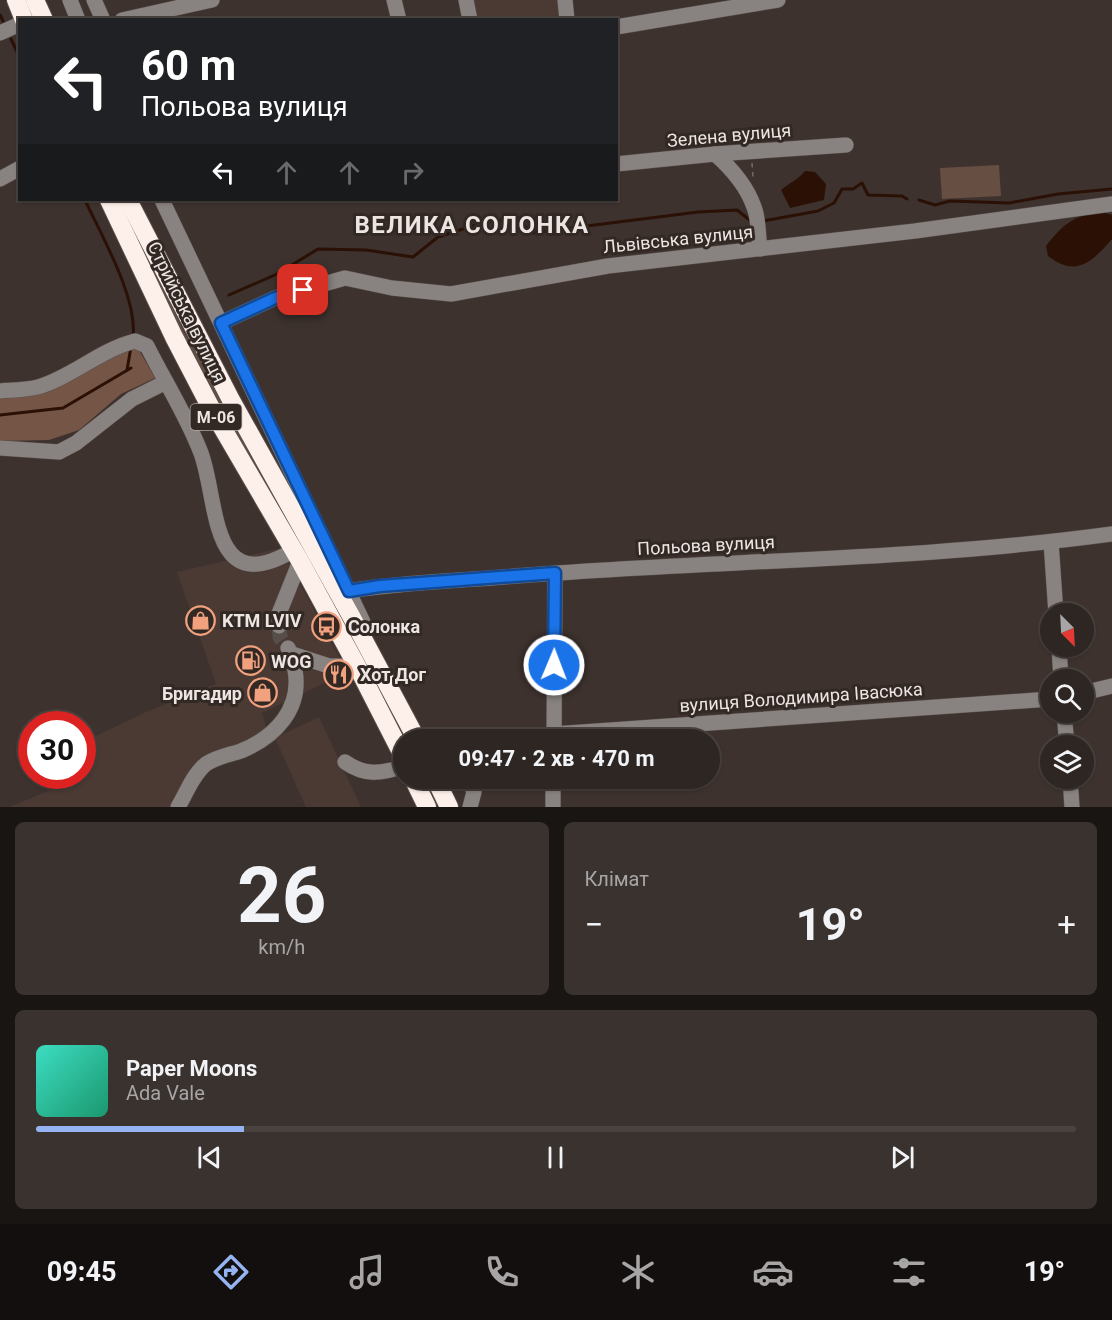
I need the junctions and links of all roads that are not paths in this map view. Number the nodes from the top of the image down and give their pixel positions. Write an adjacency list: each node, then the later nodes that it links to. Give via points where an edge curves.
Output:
1 (16, 0): 12 (highway)
2 (35, 0): 13 (highway)
3 (70, 0): 14 (street)
4 (94, 0): 15 (street)
5 (212, 0): 10 (street)
6 (394, 0): 16 (street)
7 (466, 0): 17 (street)
8 (565, 0): 18 (street)
9 (778, 0): 20 (street)
10 (160, 6): 11 (street)
11 (141, 17)
12 (23, 18)
13 (43, 18)
14 (77, 18)
15 (102, 18)
16 (398, 18)
17 (470, 18)
18 (567, 18)
19 (18, 25): 21 (street)
20 (618, 27)
21 (0, 33)
22 (846, 145): 23 (street, Зелена вулиця)
23 (715, 154): 24 (street, Зелена вулиця); 31 (street, via 733,171 755,207)
24 (618, 164)
25 (18, 169): 26 (street)
26 (0, 179)
27 (109, 201): 38 (highway, Стрийська вулиця / М-06, via 212,410)
28 (129, 201): 43 (highway, Стрийська вулиця / М-06, via 231,400)
29 (162, 201): 32 (street)
30 (1112, 204): 31 (street, Львівська вулиця)
31 (760, 249): 32 (street, Львівська вулиця, via 608,266 451,294 345,278 275,298)
32 (221, 323): 40 (street)
33 (166, 382): 34 (street, via 147,346 135,341 36,388); 35 (street, via 132,399 60,452); 38 (street, via 202,456 222,541 244,563 264,565)
34 (0, 391)
35 (0, 448)
36 (1112, 534): 37 (street, Польова вулиця)
37 (1051, 542): 39 (street, Польова вулиця); 41 (street)
38 (297, 555): 42 (street, via 278,616); 44 (highway, Стрийська вулиця / М-06)
39 (555, 573): 40 (street, Польова вулиця); 49 (street)
40 (349, 591): 43 (street, via 362,620)
41 (1055, 603)
42 (279, 626)
43 (361, 635): 48 (highway, Стрийська вулиця / М-06)
44 (357, 666): 51 (highway, Стрийська вулиця / М-06); 59 (street, via 330,666 290,651 297,683 295,700 283,720 266,737 206,765)
45 (1112, 686): 46 (street)
46 (1094, 690)
47 (1040, 700): 50 (street, вулиця Володимира Івасюка)
48 (411, 729)
49 (554, 729)
50 (658, 729)
51 (393, 736)
52 (345, 762): 53 (street, via 357,770 374,773)
53 (393, 770)
54 (418, 789): 60 (highway)
55 (440, 789): 61 (highway)
56 (473, 789): 62 (street)
57 (553, 789): 63 (street)
58 (1071, 789): 64 (street)
59 (178, 807)
60 (427, 807)
61 (449, 807)
62 (470, 807)
63 (553, 807)
64 (1072, 807)

